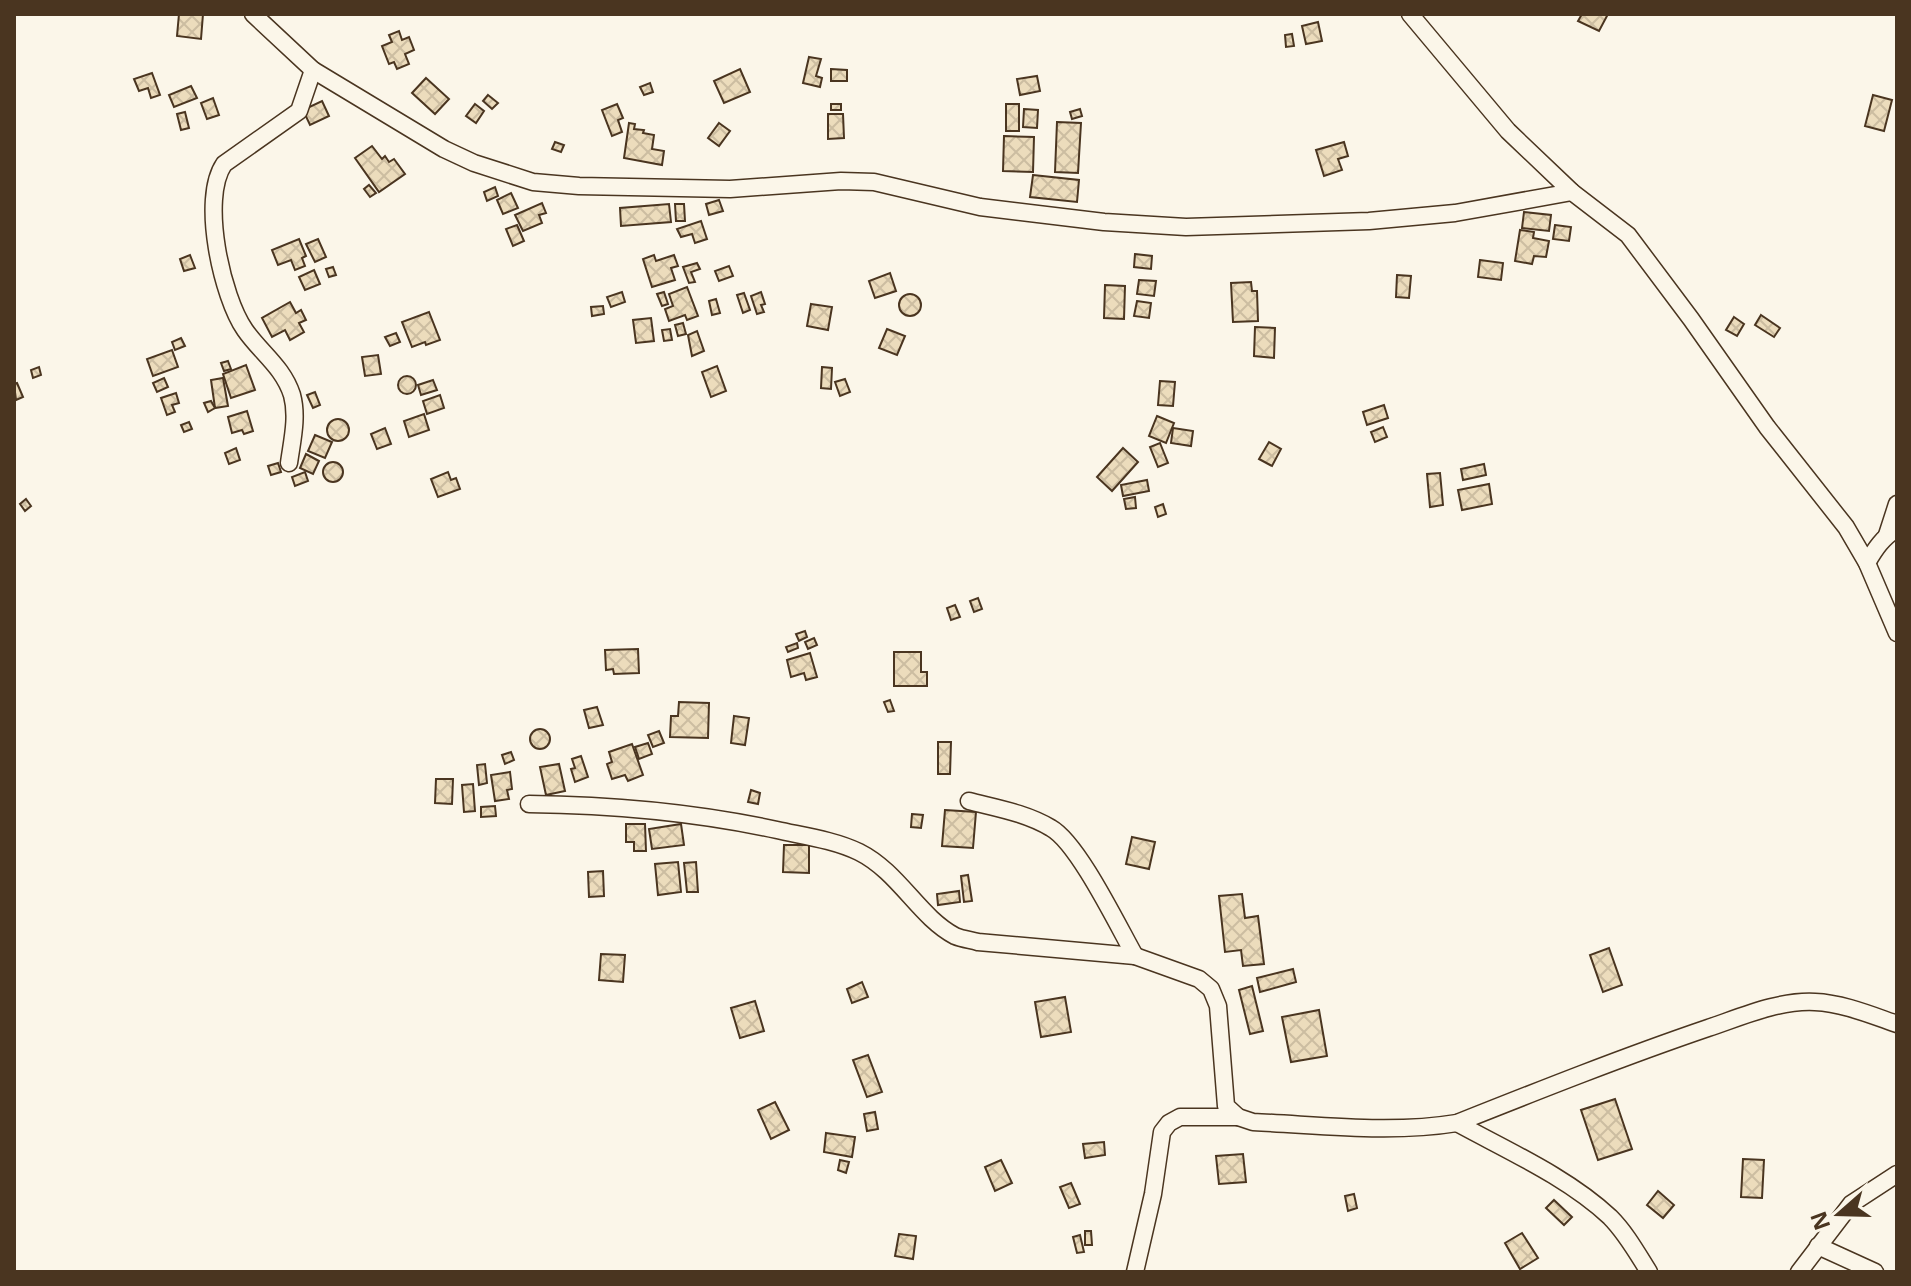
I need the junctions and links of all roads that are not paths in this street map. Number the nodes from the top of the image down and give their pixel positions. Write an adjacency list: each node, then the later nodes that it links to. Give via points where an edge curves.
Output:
1 (253, 14): 3 (street)
2 (1410, 14): 4 (street, via 1508,131)
3 (313, 70): 4 (street, via 444,149 533,182 730,189 874,182 980,207 1186,227 1369,221 1455,213); 5 (street, via 299,111 224,164 215,176 213,196 214,233 230,299 245,330 282,372 293,399)
4 (1572, 192): 8 (street, via 1628,235 1846,527)
5 (289, 463)
6 (1897, 504): 7 (street)
7 (1892, 532): 8 (street)
8 (1867, 563): 9 (street)
9 (1897, 633)
10 (969, 801): 12 (street, via 1054,829 1070,846)
11 (529, 804): 12 (street, via 663,810 825,840 858,851 891,873 957,937)
12 (1135, 956): 14 (street, via 1199,979 1211,989 1218,1006 1226,1106)
13 (1897, 1024): 15 (street, via 1815,1002 1773,1008 1637,1052)
14 (1238, 1117): 15 (street, via 1392,1128); 18 (street, via 1180,1117 1162,1132)
15 (1457, 1123): 19 (street, via 1586,1197 1629,1238)
16 (1897, 1174): 17 (street, via 1851,1204)
17 (1818, 1246): 20 (street); 21 (street)
18 (1135, 1272)
19 (1649, 1272)
20 (1799, 1272)
21 (1875, 1272)

